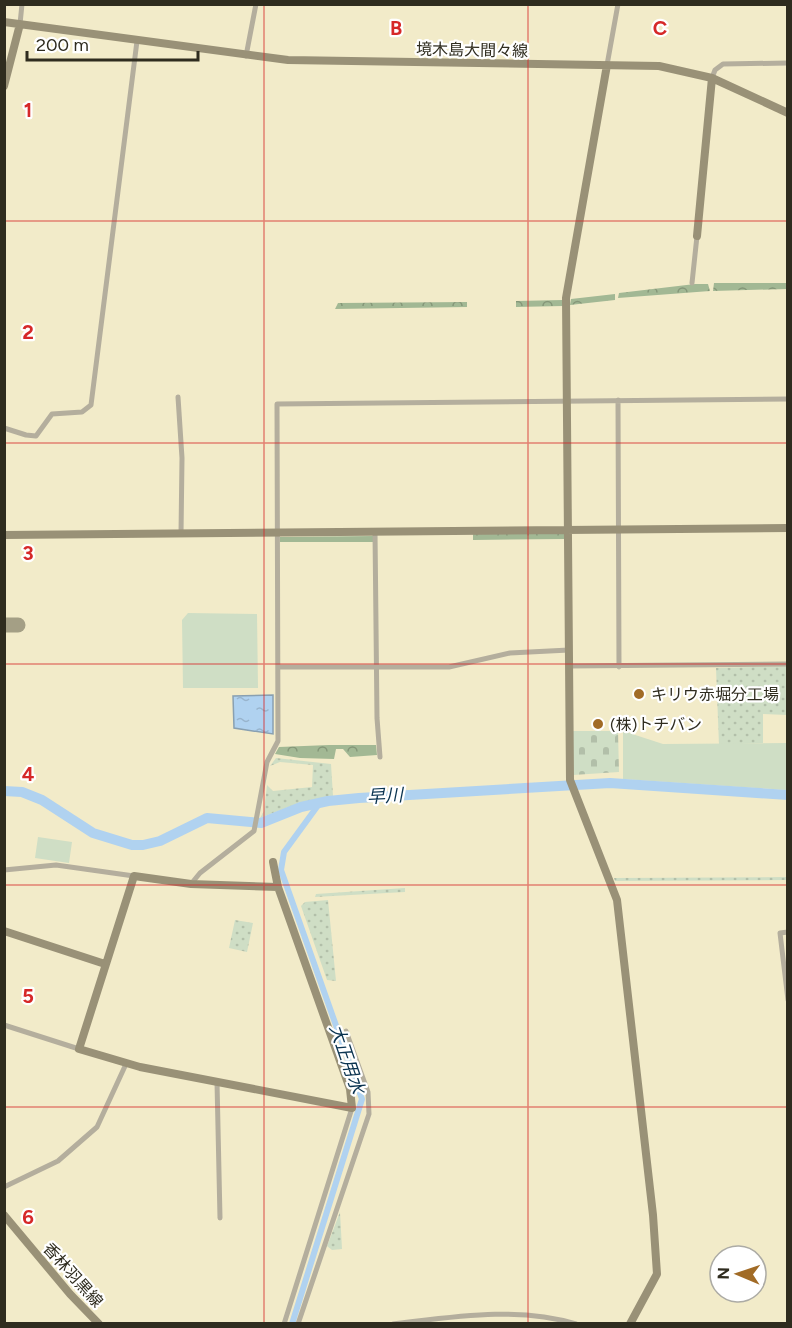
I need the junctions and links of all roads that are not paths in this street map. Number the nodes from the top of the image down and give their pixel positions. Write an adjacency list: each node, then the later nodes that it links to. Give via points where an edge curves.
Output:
1 (22, 4): 5 (street)
2 (256, 4): 7 (street)
3 (618, 4): 9 (street)
4 (4, 22): 5 (street, 境木島大間々線)
5 (20, 24): 6 (street, 境木島大間々線); 11 (street)
6 (137, 41): 7 (street, 境木島大間々線); 19 (street, via 91,405 82,412 52,414 36,436)
7 (246, 56): 9 (street, 境木島大間々線, via 335,62)
8 (788, 63): 10 (street, via 723,64)
9 (607, 65): 10 (street, 境木島大間々線, via 659,66); 18 (street, via 566,298)
10 (712, 78): 12 (street, 境木島大間々線); 13 (street)
11 (4, 86)
12 (788, 113)
13 (697, 236): 14 (street)
14 (692, 283)
15 (178, 397): 25 (street)
16 (788, 399): 17 (street)
17 (618, 400): 18 (street); 22 (street)
18 (567, 401): 21 (street); 24 (street, via 277,404)
19 (4, 428)
20 (788, 528): 22 (street)
21 (568, 530): 22 (street); 23 (street); 27 (street)
22 (618, 530): 32 (street)
23 (375, 532): 24 (street); 29 (street)
24 (277, 533): 25 (street); 31 (street)
25 (181, 534): 26 (street)
26 (4, 536)
27 (569, 650): 29 (street, via 502,654 449,667); 30 (street)
28 (788, 664): 32 (street)
29 (377, 666): 31 (street); 33 (street)
30 (569, 666): 32 (street); 58 (street, via 570,780 618,900 654,1225 657,1274)
31 (278, 667): 37 (street, via 278,741 267,762 254,831)
32 (619, 667)
33 (380, 757)
34 (273, 862): 38 (street)
35 (4, 870): 36 (street, via 56,866)
36 (134, 876): 37 (street); 41 (street)
37 (191, 884): 38 (street)
38 (278, 887): 48 (street, via 350,1089)
39 (4, 931): 41 (street)
40 (788, 932): 42 (street, via 780,933)
41 (105, 964): 45 (street)
42 (788, 1000)
43 (4, 1025): 45 (street)
44 (346, 1031): 55 (street, via 368,1092 369,1114)
45 (79, 1049): 46 (street)
46 (126, 1064): 47 (street); 49 (street, via 97,1127 58,1161)
47 (217, 1082): 48 (street); 51 (street)
48 (352, 1108): 54 (street)
49 (4, 1187)
50 (4, 1215): 53 (street, 香林羽黒線)
51 (220, 1218)
52 (451, 1320): 56 (street); 57 (street, via 502,1314 540,1315)
53 (99, 1323)
54 (284, 1323)
55 (298, 1323)
56 (393, 1323)
57 (576, 1323)
58 (630, 1323)

